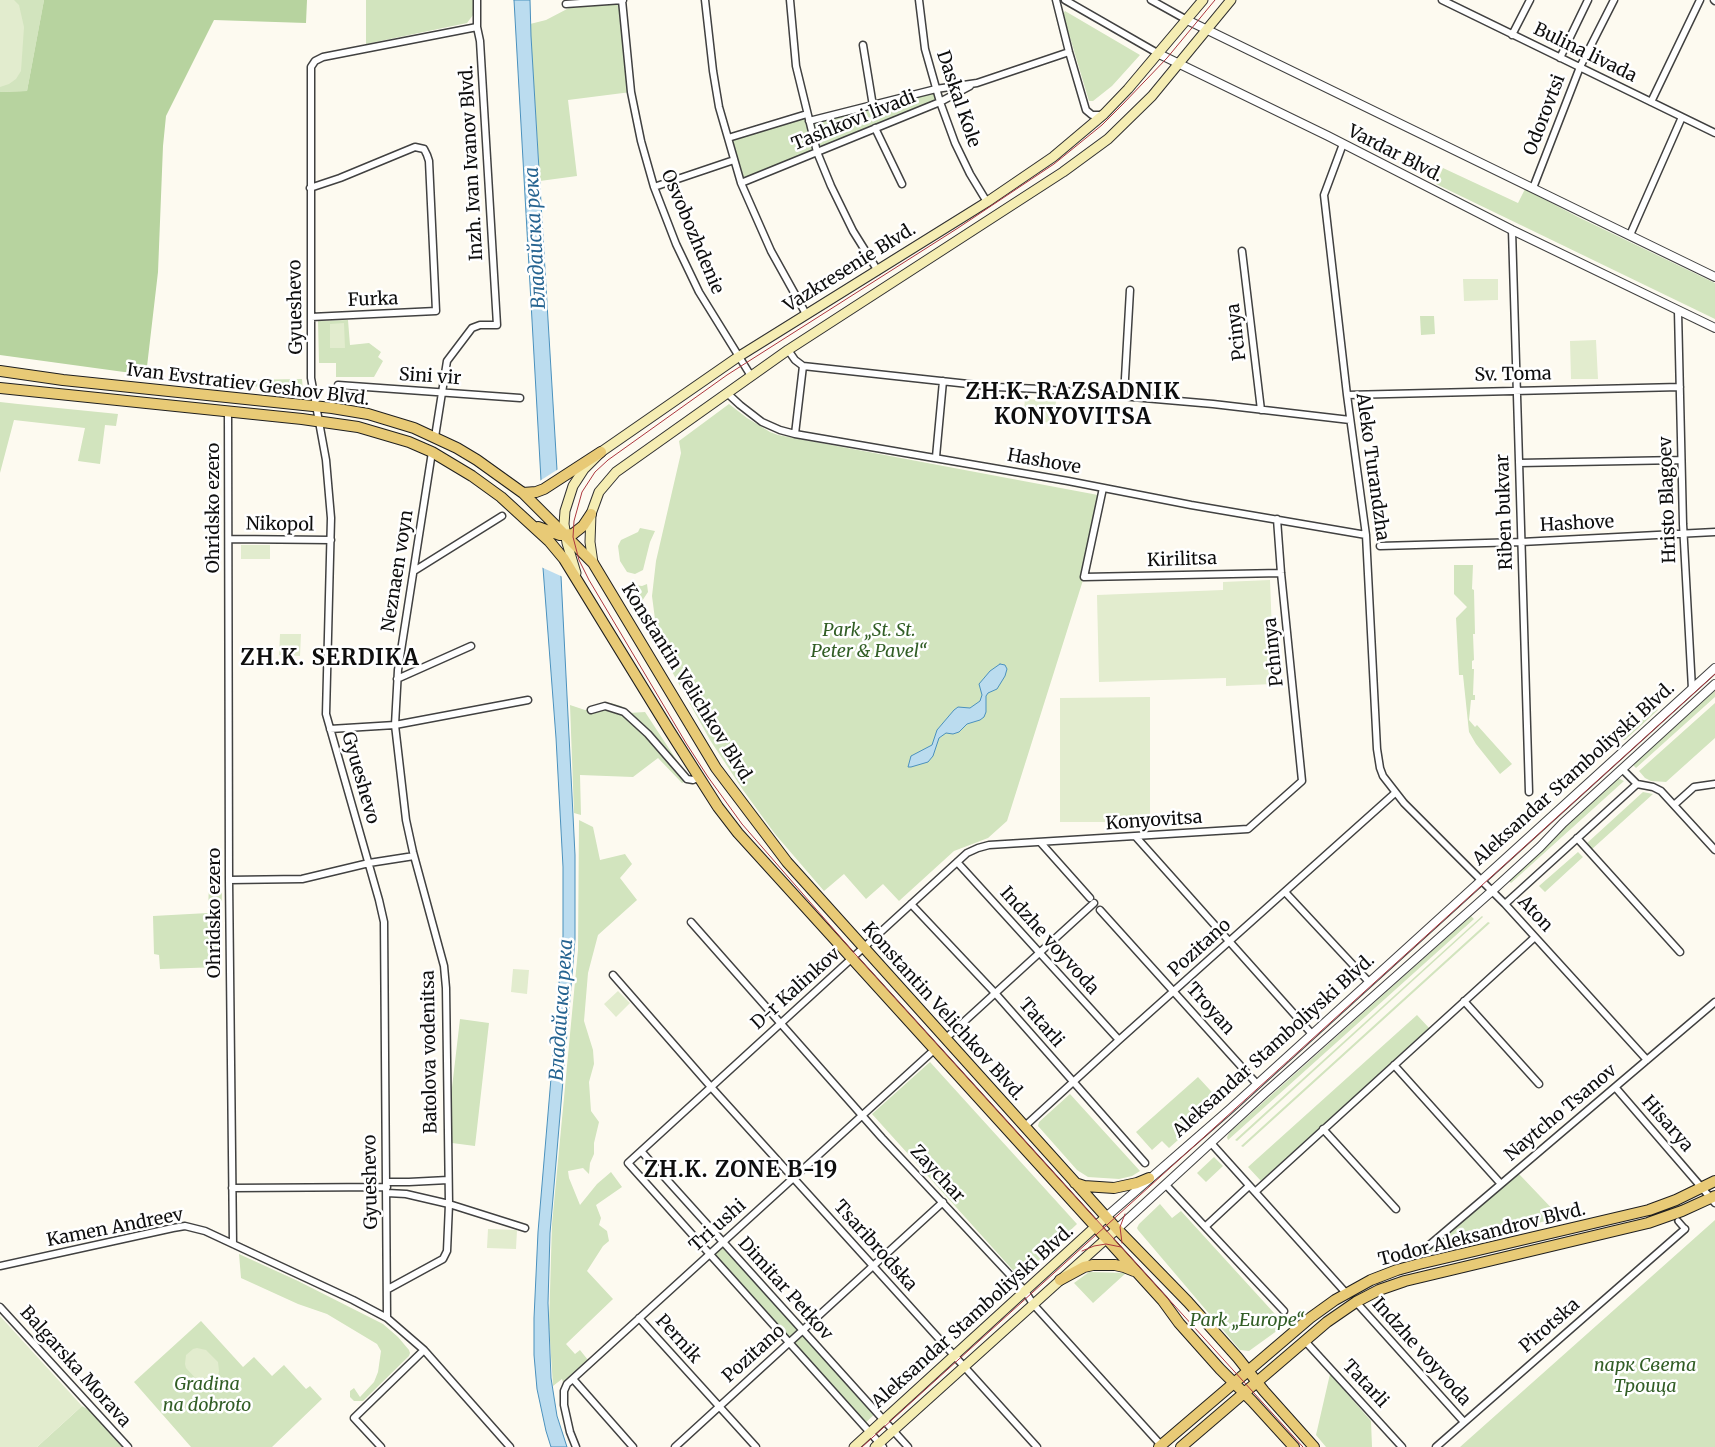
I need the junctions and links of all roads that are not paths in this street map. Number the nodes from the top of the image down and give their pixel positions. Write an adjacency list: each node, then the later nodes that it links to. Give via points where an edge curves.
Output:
1 (477, 0): 18 (street, Inzh. Ivan Ivanov Blvd.)
2 (623, 0): 16 (street); 44 (street, Osvobozhdenie, via 631,92)
3 (705, 0): 38 (street, via 713,71)
4 (790, 0): 32 (street, via 796,66)
5 (919, 0): 28 (street, Daskal Kole, via 925,48)
6 (1056, 0): 22 (street)
7 (1064, 0): 23 (street, Vardar Blvd.)
8 (1151, 0): 17 (street)
9 (1203, 0): 17 (main road, Vazkresenie Blvd.)
10 (1231, 0): 19 (main road, Vazkresenie Blvd.)
11 (1442, 0): 20 (street, Bulina livada)
12 (1530, 0): 20 (street)
13 (1588, 0): 24 (street)
14 (1614, 0): 26 (street, Odorovtsi)
15 (1700, 0): 30 (street)
16 (566, 4)
17 (1187, 20): 19 (street, Vardar Blvd.); 23 (main road, Vazkresenie Blvd.)
18 (477, 27): 45 (street, Gyueshevo, via 315,61 311,67); 68 (street, Inzh. Ivan Ivanov Blvd., via 497,324 476,326 469,331 447,362)
19 (1206, 30): 25 (main road, Vazkresenie Blvd.); 46 (street, Vardar Blvd.)
20 (1512, 35): 24 (street, Bulina livada)
21 (863, 45): 31 (street)
22 (1069, 52): 27 (street, Tashkovi livadi); 33 (street, via 1086,110 1096,116)
23 (1159, 54): 25 (street, Vardar Blvd.); 33 (main road, Vazkresenie Blvd.)
24 (1560, 58): 26 (street, Bulina livada)
25 (1179, 64): 39 (street, Vardar Blvd.); 58 (main road, Vazkresenie Blvd., via 1129,120 1093,150)
26 (1580, 68): 30 (street, Bulina livada); 46 (street, Odorovtsi)
27 (977, 83): 28 (street, Tashkovi livadi); 29 (street, Tashkovi livadi)
28 (936, 89): 29 (street, Daskal Kole); 31 (street, Tashkovi livadi)
29 (940, 102): 36 (street, Tashkovi livadi); 47 (street, Daskal Kole, via 955,143)
30 (1651, 102): 34 (street, Bulina livada)
31 (873, 106): 35 (street, Tashkovi livadi)
32 (807, 114): 35 (street); 38 (street, Tashkovi livadi)
33 (1104, 114): 47 (main road, Vazkresenie Blvd., via 1053,157)
34 (1682, 117): 37 (street, Bulina livada); 49 (street)
35 (809, 121): 40 (street)
36 (875, 128): 40 (street, Tashkovi livadi); 43 (street)
37 (1715, 134)
38 (728, 138): 41 (street)
39 (1343, 144): 48 (street, Vardar Blvd.); 70 (street, Aleko Turandzha, via 1324,195)
40 (817, 152): 42 (street, Tashkovi livadi); 51 (street, via 853,231)
41 (734, 160): 42 (street); 44 (street)
42 (741, 183): 55 (street, via 771,251)
43 (902, 184)
44 (654, 187): 59 (street, Osvobozhdenie, via 699,292)
45 (310, 188): 56 (street, Gyueshevo); 56 (street, Furka, via 415,147 426,151 436,312)
46 (1533, 188): 49 (street, Vardar Blvd.)
47 (988, 202): 51 (main road, Vazkresenie Blvd.)
48 (1512, 230): 54 (street, Vardar Blvd.); 67 (street, Riben bukvar)
49 (1630, 235): 52 (street, Vardar Blvd.)
50 (1242, 251): 74 (street, Pcinya)
51 (878, 271): 55 (main road, Vazkresenie Blvd.)
52 (1715, 277)
53 (1130, 290): 71 (street)
54 (1678, 311): 57 (street, Vardar Blvd.); 65 (street, Hristo Blagoev)
55 (806, 314): 59 (main road, Vazkresenie Blvd.)
56 (311, 317): 73 (street, Gyueshevo, via 311,378)
57 (1715, 328)
58 (788, 350): 60 (street); 62 (main road, Vazkresenie Blvd.)
59 (738, 357): 62 (street, Osvobozhdenie); 81 (main road, Vazkresenie Blvd.)
60 (803, 366): 63 (street); 78 (street)
61 (0, 371): 73 (main road, Ivan Evstratiev Geshov Blvd.)
62 (750, 376): 69 (main road, Vazkresenie Blvd.)
63 (944, 381): 71 (street); 82 (street)
64 (338, 385): 68 (street, Sini vir)
65 (1680, 387): 67 (street, Sv. Toma); 83 (street, Hristo Blagoev)
66 (0, 388): 75 (main road, Ivan Evstratiev Geshov Blvd.)
67 (1516, 390): 70 (street, Sv. Toma); 84 (street, Riben bukvar)
68 (441, 393): 72 (street, Sini vir); 79 (street)
69 (727, 393): 78 (street, Hashove, via 762,422); 87 (main road, Vazkresenie Blvd., via 616,472 599,492)
70 (1347, 395): 76 (street, Aleko Turandzha)
71 (1124, 396): 74 (street)
72 (520, 398)
73 (316, 406): 77 (street, Gyueshevo); 79 (main road, Ivan Evstratiev Geshov Blvd., via 384,418)
74 (1261, 410): 76 (street)
75 (228, 411): 77 (main road, Ivan Evstratiev Geshov Blvd.); 95 (street, Ohridsko ezero)
76 (1350, 420): 94 (street, Aleko Turandzha)
77 (320, 421): 80 (main road, Ivan Evstratiev Geshov Blvd., via 379,432); 96 (street, Gyueshevo, via 330,485)
78 (795, 434): 82 (street, Hashove)
79 (436, 437): 86 (main road, Ivan Evstratiev Geshov Blvd., via 477,460)
80 (432, 452): 90 (main road, Ivan Evstratiev Geshov Blvd., via 472,476); 100 (street, Neznaen voyn)
81 (601, 452): 86 (main road, via 544,489); 92 (main road, Vazkresenie Blvd., via 584,469 574,486 565,511)
82 (936, 457): 85 (street, Hashove)
83 (1681, 460): 84 (street); 93 (street, Hristo Blagoev)
84 (1519, 463): 97 (street, Riben bukvar)
85 (1102, 488): 89 (street, Hashove); 101 (street, Kirilitsa, via 1084,577)
86 (523, 493): 92 (main road, Ivan Evstratiev Geshov Blvd.)
87 (591, 514): 92 (main road, via 578,531); 99 (main road, Vazkresenie Blvd.)
88 (502, 516): 100 (street)
89 (1277, 519): 94 (street, Hashove); 101 (street, Pchinya)
90 (529, 522): 92 (main road, via 560,535); 102 (main road, Ivan Evstratiev Geshov Blvd., via 558,550)
91 (1715, 532): 93 (street, Hashove)
92 (566, 534): 99 (main road, Ivan Evstratiev Geshov Blvd.); 102 (main road, Vazkresenie Blvd.)
93 (1684, 534): 97 (street, Hashove); 107 (street, Hristo Blagoev)
94 (1366, 535): 118 (street, Aleko Turandzha, via 1378,758 1384,776)
95 (229, 539): 96 (street, Nikopol); 128 (street, Ohridsko ezero)
96 (331, 540): 111 (street, Gyueshevo, via 326,707)
97 (1522, 542): 98 (street, Hashove); 117 (street, Riben bukvar)
98 (1380, 546)
99 (593, 563): 138 (main road, Konstantin Velichkov Blvd., via 716,768 773,845)
100 (414, 570): 105 (street, Neznaen voyn)
101 (1281, 573): 114 (street, Pchinya)
102 (578, 579): 113 (main road, Konstantin Velichkov Blvd.)
103 (471, 646): 105 (street)
104 (1715, 668): 107 (street, Aleksandar Stamboliyski Blvd.)
105 (397, 679): 110 (street, Neznaen voyn)
106 (1715, 684): 112 (street, Aleksandar Stamboliyski Blvd.)
107 (1692, 689): 129 (street, Aleksandar Stamboliyski Blvd.)
108 (528, 700): 110 (street)
109 (591, 710): 113 (street, via 611,706 624,712 637,722 687,779)
110 (395, 726): 111 (street); 125 (street, Batolova vodenitsa, via 404,810)
111 (330, 729): 127 (street, Gyueshevo)
112 (1622, 769): 115 (street); 130 (street, Aleksandar Stamboliyski Blvd.)
113 (699, 778): 141 (main road, Konstantin Velichkov Blvd., via 724,821)
114 (1302, 781): 120 (street, Konyovitsa, via 1248,829)
115 (1638, 784): 119 (street, via 1657,788); 121 (street)
116 (1715, 784): 119 (street, via 1694,787)
117 (1529, 792)
118 (1396, 793): 129 (street, Aton); 131 (street, Pozitano)
119 (1674, 805): 124 (street)
120 (1136, 837): 122 (street, Konyovitsa); 137 (street)
121 (1577, 838): 133 (street); 139 (street)
122 (1041, 843): 123 (street, Konyovitsa); 140 (street, via 1092,900)
123 (989, 846): 126 (street, D-r Kalinkov, via 967,853)
124 (1715, 850)
125 (414, 856): 127 (street); 169 (street, Batolova vodenitsa, via 444,966)
126 (957, 862): 132 (street, D-r Kalinkov); 140 (street, Indzhe voyvoda)
127 (369, 863): 128 (street, via 302,879); 175 (street, Gyueshevo, via 384,922)
128 (229, 880): 176 (street, Ohridsko ezero)
129 (1480, 880): 130 (street, Aton); 143 (street, Aleksandar Stamboliyski Blvd.)
130 (1492, 891): 133 (street, Aton); 163 (street, Aleksandar Stamboliyski Blvd.)
131 (1285, 892): 137 (street, Pozitano); 143 (street)
132 (911, 904): 138 (street, D-r Kalinkov); 145 (street, Tatarli)
133 (1505, 904): 136 (street, Aton)
134 (1100, 910): 144 (street, Troyan)
135 (691, 922): 148 (street, Zaychar)
136 (1535, 937): 146 (street); 153 (street, Aton)
137 (1230, 942): 144 (street, Pozitano); 149 (street)
138 (864, 948): 141 (street, D-r Kalinkov); 150 (main road, Konstantin Velichkov Blvd.)
139 (1680, 952)
140 (1040, 953): 145 (street); 151 (street, Indzhe voyvoda)
141 (852, 959): 148 (street, D-r Kalinkov); 152 (main road, Konstantin Velichkov Blvd.)
142 (613, 975): 158 (street, Tsaribrodska)
143 (1369, 982): 149 (street, Aleksandar Stamboliyski Blvd.)
144 (1174, 992): 151 (street, Pozitano); 156 (street, Troyan)
145 (994, 993): 150 (street); 155 (street, Tatarli)
146 (1464, 1001): 154 (street); 157 (street)
147 (1715, 1002): 153 (street, Naytcho Tsanov)
148 (781, 1024): 158 (street, D-r Kalinkov); 160 (street, Zaychar)
149 (1312, 1034): 156 (street, Aleksandar Stamboliyski Blvd.)
150 (945, 1039): 161 (main road, Konstantin Velichkov Blvd.)
151 (1119, 1040): 155 (street, Pozitano)
152 (934, 1050): 160 (street, Tri ushi); 186 (main road, Konstantin Velichkov Blvd.)
153 (1647, 1060): 159 (street, Naytcho Tsanov)
154 (1394, 1065): 162 (street); 172 (street)
155 (1073, 1082): 161 (street, Pozitano); 166 (street, Tatarli)
156 (1257, 1084): 168 (street, Aleksandar Stamboliyski Blvd.)
157 (1539, 1084)
158 (711, 1087): 164 (street, D-r Kalinkov); 167 (street, Tsaribrodska)
159 (1616, 1087): 172 (street, Naytcho Tsanov); 177 (street, Hisarya)
160 (862, 1115): 167 (street, Tri ushi); 180 (street, Zaychar)
161 (1024, 1126): 171 (main road, Konstantin Velichkov Blvd.)
162 (1323, 1129): 178 (street); 182 (street)
163 (1211, 1143): 173 (street, Aleksandar Stamboliyski Blvd.); 174 (street, Indzhe voyvoda)
164 (641, 1151): 165 (street, D-r Kalinkov); 191 (street, Dimitar Petkov)
165 (628, 1163): 194 (street, Dimitar Petkov)
166 (1145, 1163)
167 (793, 1178): 191 (street, Tri ushi); 196 (street, Tsaribrodska)
168 (1149, 1178): 171 (main road, via 1114,1188); 183 (street, Aleksandar Stamboliyski Blvd.)
169 (448, 1180): 175 (street); 181 (street, Batolova vodenitsa)
170 (1715, 1181): 177 (main road, Todor Aleksandrov Blvd.)
171 (1075, 1183): 183 (main road, Konstantin Velichkov Blvd.)
172 (1501, 1184): 193 (street, Naytcho Tsanov)
173 (1166, 1185): 185 (street); 189 (street, Aleksandar Stamboliyski Blvd.)
174 (1250, 1186): 178 (street, Indzhe voyvoda); 185 (street)
175 (386, 1187): 176 (street); 181 (street); 199 (street, Gyueshevo)
176 (232, 1188): 192 (street, Ohridsko ezero)
177 (1703, 1188): 179 (street, Hisarya); 201 (main road, Todor Aleksandrov Blvd., via 1633,1214 1397,1270)
178 (1255, 1192): 201 (street, Indzhe voyvoda)
179 (1714, 1199): 202 (main road, Todor Aleksandrov Blvd., via 1648,1223 1392,1285)
180 (943, 1202): 196 (street, Pozitano); 200 (street, Zaychar)
181 (449, 1204): 187 (street); 199 (street, Batolova vodenitsa, via 446,1257)
182 (1396, 1209)
183 (1106, 1217): 186 (main road, Aleksandar Stamboliyski Blvd.); 189 (main road, Konstantin Velichkov Blvd.)
184 (1678, 1221): 188 (street)
185 (1206, 1226): 205 (street)
186 (1095, 1227): 190 (main road, Konstantin Velichkov Blvd.); 200 (main road, Aleksandar Stamboliyski Blvd.)
187 (526, 1228)
188 (1685, 1229): 221 (street, Pirotska)
189 (1117, 1230): 190 (main road, Aleksandar Stamboliyski Blvd.); 214 (main road, Konstantin Velichkov Blvd., via 1188,1302)
190 (1106, 1239): 197 (main road, Konstantin Velichkov Blvd.); 198 (main road, Aleksandar Stamboliyski Blvd.)
191 (723, 1242): 194 (street, Tri ushi); 208 (street, Dimitar Petkov)
192 (233, 1244): 195 (street, Kamen Andreev, via 185,1226); 206 (street)
193 (1427, 1247)
194 (709, 1254): 207 (street, Tri ushi); 210 (street, Dimitar Petkov)
195 (0, 1266)
196 (873, 1266): 208 (street, Pozitano); 212 (street, Tsaribrodska)
197 (1136, 1272): 198 (main road, via 1120,1266 1092,1265); 216 (main road, Konstantin Velichkov Blvd.)
198 (1060, 1280): 203 (main road, Aleksandar Stamboliyski Blvd.)
199 (388, 1289): 206 (street, Gyueshevo)
200 (1025, 1291): 203 (street, Zaychar); 212 (main road, Aleksandar Stamboliyski Blvd.)
201 (1346, 1293): 214 (main road, Todor Aleksandrov Blvd., via 1310,1318)
202 (1356, 1302): 209 (main road, Todor Aleksandrov Blvd.); 221 (street, Indzhe voyvoda)
203 (1033, 1304): 213 (main road, Aleksandar Stamboliyski Blvd.); 225 (street, Zaychar)
204 (0, 1307): 226 (street, Balgarska Morava)
205 (1284, 1311)
206 (388, 1318): 211 (street)
207 (639, 1318): 215 (street, Tri ushi); 219 (street, Pernik)
208 (802, 1330): 210 (street, Pozitano); 220 (street, Dimitar Petkov)
209 (1305, 1341): 217 (main road, Todor Aleksandrov Blvd.); 239 (street, Tatarli)
210 (789, 1343): 219 (street, Pozitano); 223 (street, Dimitar Petkov)
211 (424, 1350): 227 (street, via 354,1418); 228 (street)
212 (954, 1356): 213 (street, Tsaribrodska); 220 (main road, Aleksandar Stamboliyski Blvd.)
213 (964, 1366): 222 (main road, Aleksandar Stamboliyski Blvd.); 235 (street, Tsaribrodska)
214 (1248, 1370): 216 (main road, Todor Aleksandrov Blvd.); 217 (main road, Konstantin Velichkov Blvd.)
215 (573, 1379): 229 (street, Tri ushi, via 564,1390 564,1405); 230 (street)
216 (1234, 1382): 218 (main road, Konstantin Velichkov Blvd.); 225 (main road, Todor Aleksandrov Blvd.)
217 (1257, 1382): 218 (main road, Todor Aleksandrov Blvd.); 238 (main road, Konstantin Velichkov Blvd.)
218 (1244, 1393): 236 (main road, Todor Aleksandrov Blvd.); 237 (main road, Konstantin Velichkov Blvd.)
219 (719, 1406): 231 (street, Pozitano); 232 (street, Pernik)
220 (884, 1420): 222 (street, Dimitar Petkov); 223 (main road, Aleksandar Stamboliyski Blvd.)
221 (1464, 1422): 240 (street, Pirotska)
222 (893, 1430): 224 (main road, Aleksandar Stamboliyski Blvd.); 234 (street, Dimitar Petkov)
223 (870, 1433): 224 (street, Dimitar Petkov); 233 (main road, Aleksandar Stamboliyski Blvd.)
224 (879, 1446)
225 (1160, 1446)
226 (128, 1447)
227 (381, 1447)
228 (510, 1447)
229 (576, 1447)
230 (633, 1447)
231 (674, 1447)
232 (756, 1447)
233 (854, 1447)
234 (908, 1447)
235 (1037, 1447)
236 (1181, 1447)
237 (1294, 1447)
238 (1314, 1447)
239 (1402, 1447)
240 (1436, 1447)

